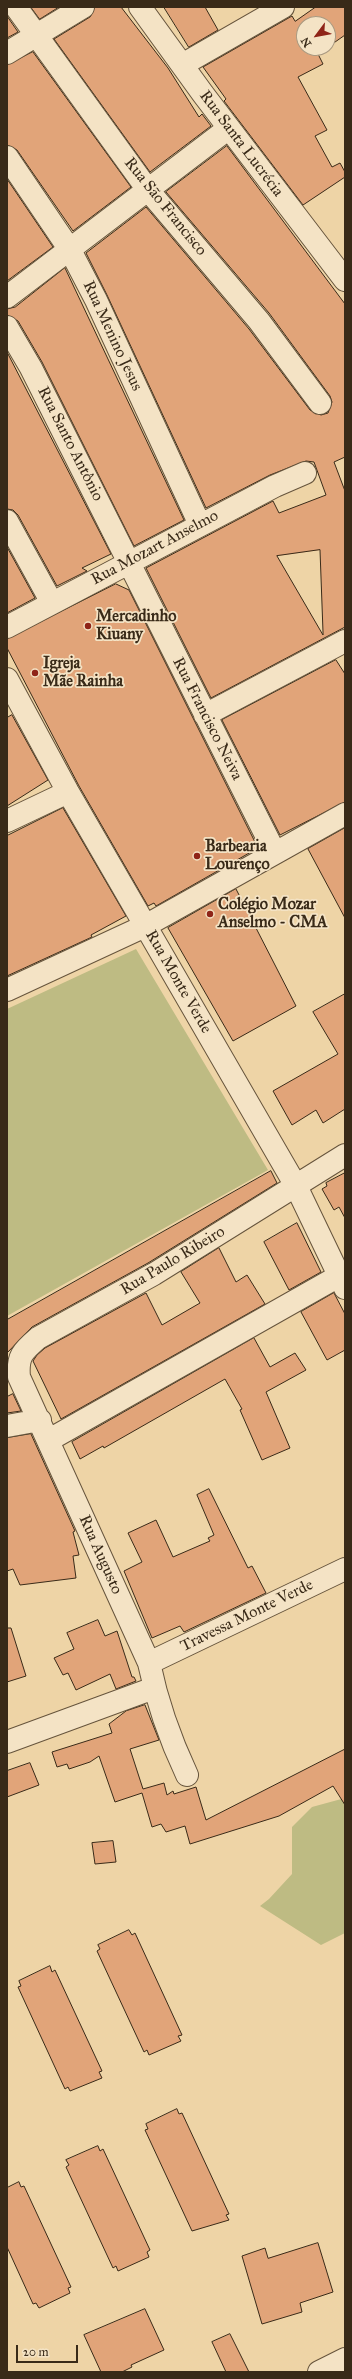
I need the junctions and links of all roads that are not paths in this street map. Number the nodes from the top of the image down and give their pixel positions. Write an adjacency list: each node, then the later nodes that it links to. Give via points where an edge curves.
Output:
1 (16, 7): 5 (street, Rua São Francisco)
2 (83, 7): 5 (street)
3 (140, 7): 7 (street, Rua Santa Lucrécia)
4 (283, 7): 7 (street)
5 (36, 36): 6 (street); 10 (street, Rua São Francisco)
6 (7, 53)
7 (182, 65): 8 (street, Rua Santa Lucrécia)
8 (229, 128): 10 (street); 12 (street, Rua Santa Lucrécia)
9 (7, 158): 11 (street, Rua Menino Jesus)
10 (148, 190): 11 (street); 15 (street, Rua São Francisco, via 258,321)
11 (70, 250): 13 (street); 18 (street, Rua Menino Jesus, via 96,300)
12 (345, 280)
13 (7, 297)
14 (7, 327): 19 (street, Rua Santo Antônio, via 31,368)
15 (320, 403)
16 (305, 473): 18 (street, Rua Mozart Anselmo)
17 (7, 521): 20 (street)
18 (200, 525): 19 (street, Rua Mozart Anselmo)
19 (129, 562): 20 (street, Rua Mozart Anselmo); 24 (street, Rua Francisco Neiva)
20 (52, 603): 21 (street, Rua Mozart Anselmo)
21 (7, 627)
22 (345, 641): 24 (street)
23 (7, 679): 25 (street, Rua Monte Verde)
24 (205, 715): 28 (street, Rua Francisco Neiva)
25 (68, 792): 27 (street); 29 (street, Rua Monte Verde)
26 (345, 814): 28 (street)
27 (7, 821)
28 (275, 853): 29 (street)
29 (145, 926): 30 (street); 32 (street, Rua Monte Verde)
30 (7, 990)
31 (345, 1155): 32 (street, Rua Paulo Ribeiro)
32 (296, 1186): 33 (street, Rua Monte Verde); 34 (street, Rua Paulo Ribeiro, via 154,1274 38,1338 23,1352 18,1363)
33 (342, 1282): 37 (street)
34 (19, 1377): 35 (street, Rua Augusto)
35 (40, 1420): 36 (street); 37 (street, Rua Augusto)
36 (7, 1426)
37 (49, 1440): 39 (street, Rua Augusto)
38 (345, 1569): 39 (street, Travessa Monte Verde)
39 (149, 1663): 40 (street, Rua Augusto)
40 (154, 1688): 41 (street); 42 (street, Rua Augusto, via 171,1738)
41 (7, 1742)
42 (187, 1774)
43 (345, 2359): 44 (street)
44 (319, 2372)

